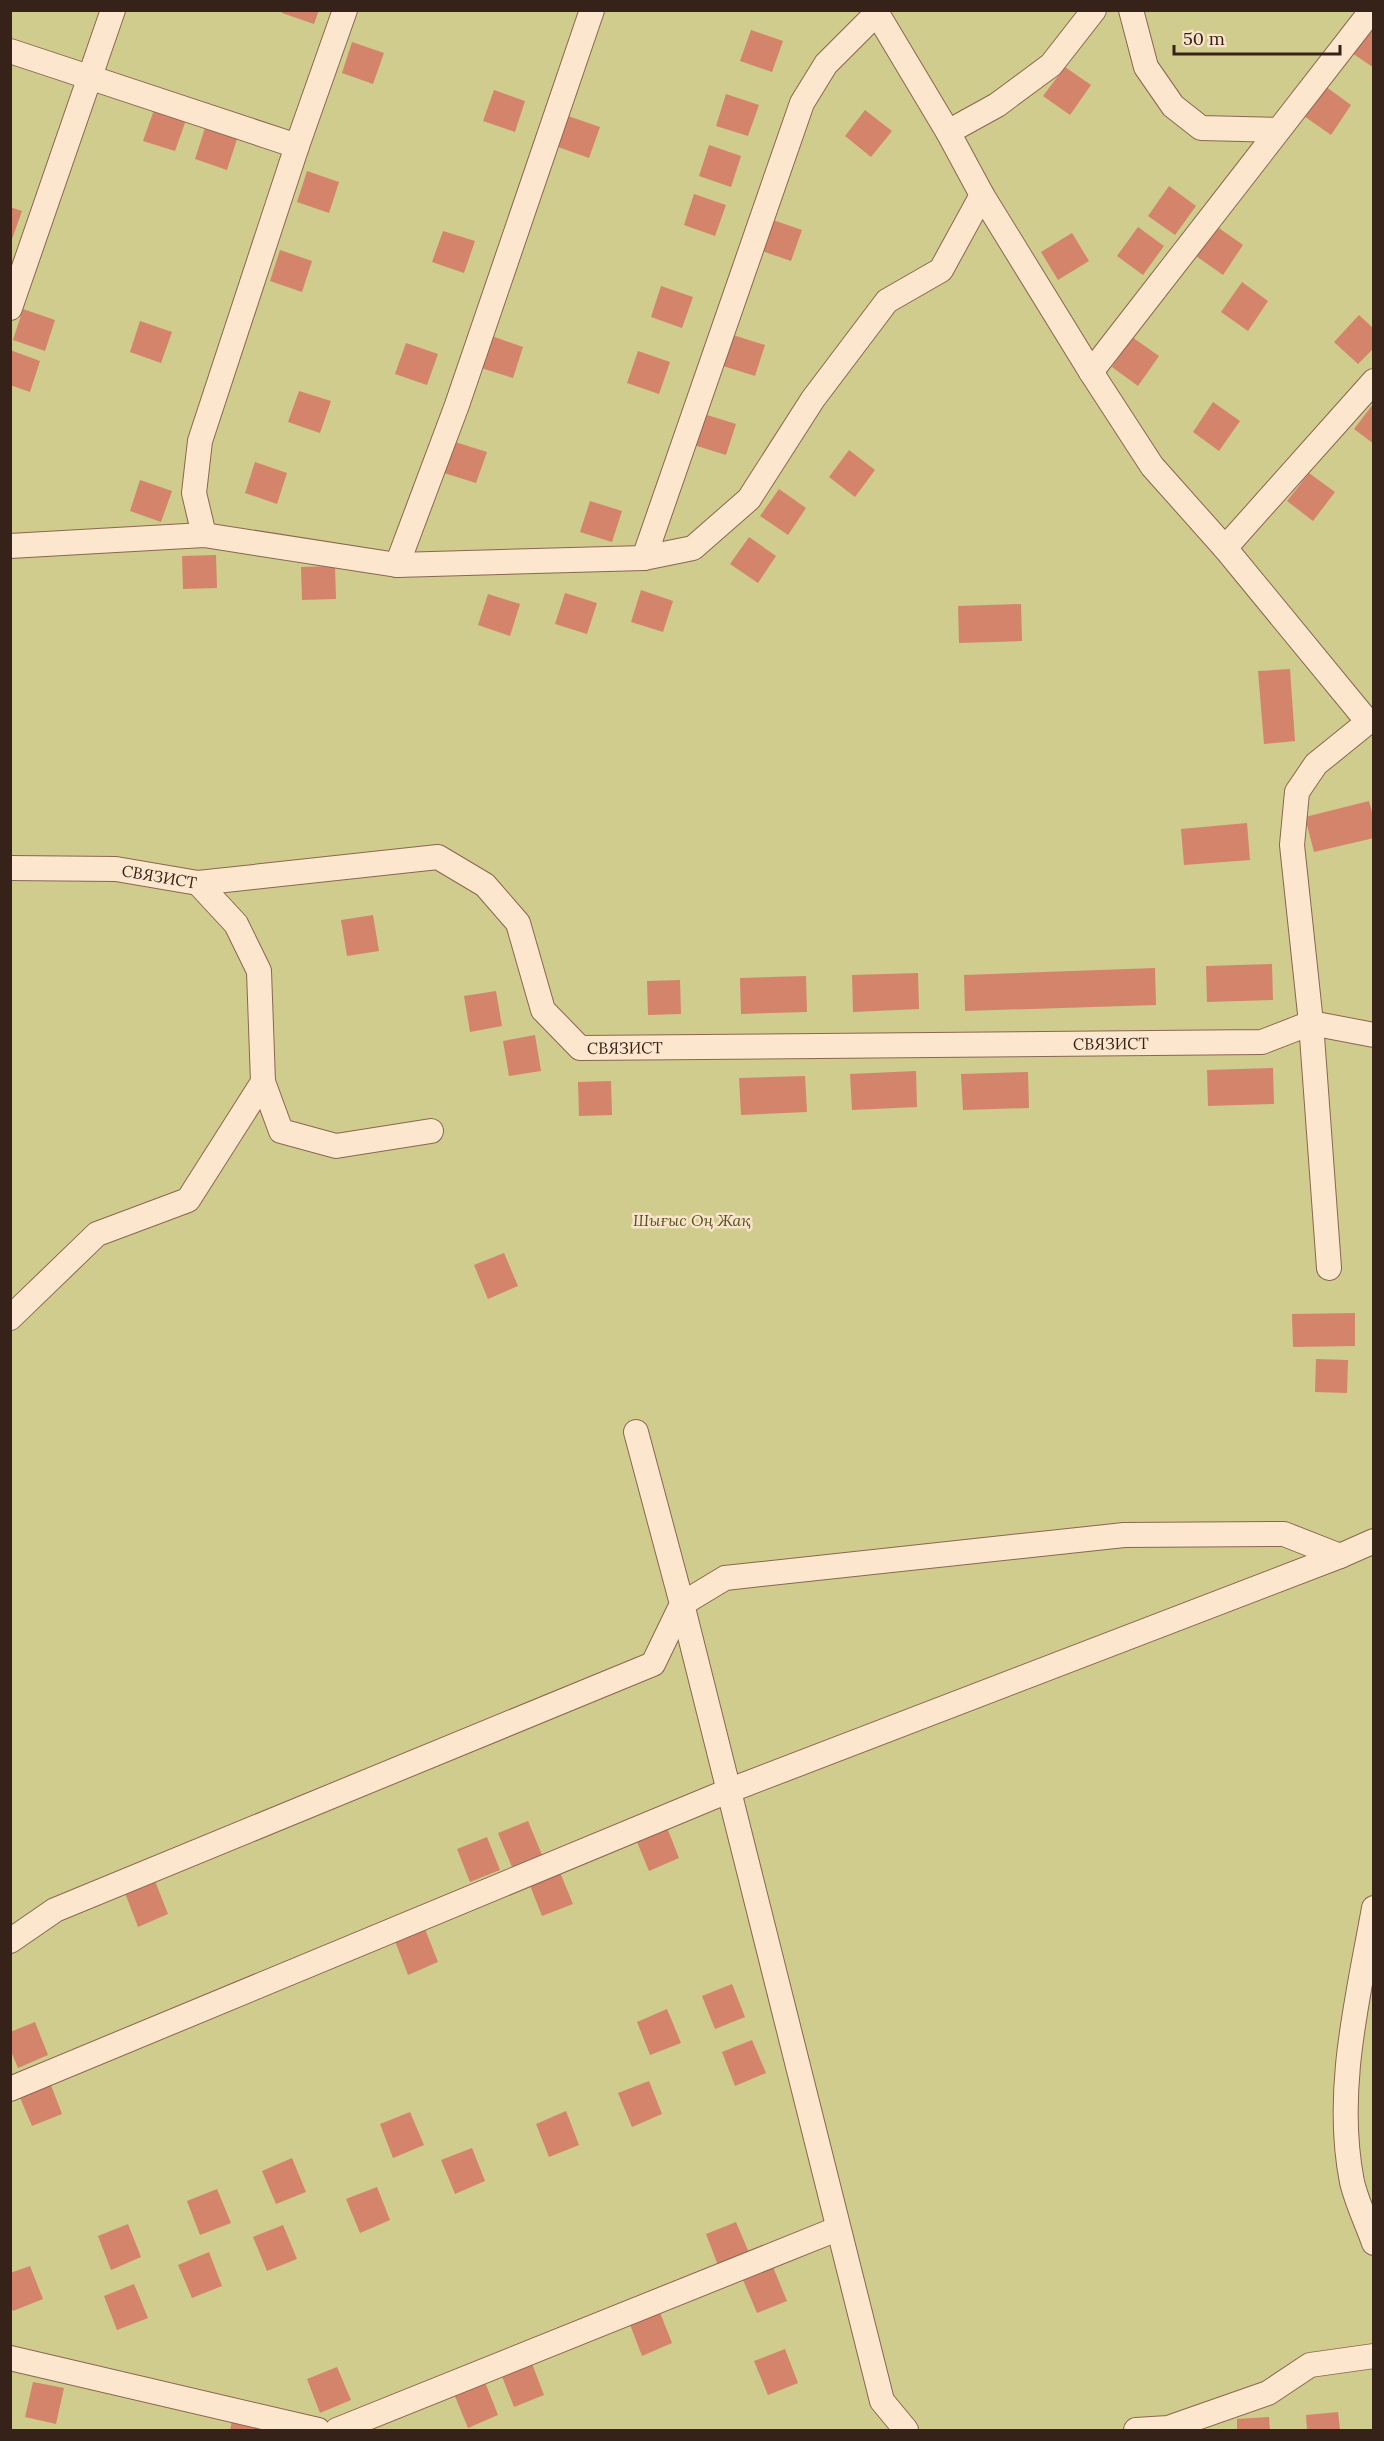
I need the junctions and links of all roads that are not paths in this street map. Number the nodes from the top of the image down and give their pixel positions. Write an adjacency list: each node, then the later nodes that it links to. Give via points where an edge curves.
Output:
1 (113, 10): 9 (street)
2 (345, 10): 12 (street)
3 (592, 10): 21 (street, via 457,405)
4 (1094, 10): 11 (street, via 1051,65 997,105)
5 (1131, 10): 10 (street, via 1146,67 1173,106 1201,128)
6 (1372, 10): 10 (street)
7 (876, 12): 11 (street); 20 (street, via 826,64 802,103)
8 (10, 51): 9 (street)
9 (88, 79): 12 (street); 14 (street)
10 (1278, 130): 15 (street)
11 (948, 132): 13 (street)
12 (297, 146): 17 (street, via 200,441 194,493)
13 (982, 195): 15 (street); 20 (street, via 941,270 887,301 813,399 749,499 693,548)
14 (10, 308)
15 (1091, 372): 19 (street, via 1152,465)
16 (1374, 381): 19 (street)
17 (204, 534): 18 (street); 21 (street)
18 (10, 546)
19 (1224, 548): 22 (street)
20 (644, 558): 21 (street)
21 (397, 565)
22 (1371, 721): 25 (street, via 1316,764 1297,792 1292,844)
23 (10, 868): 24 (street, СВЯЗИСТ, via 116,869)
24 (198, 883): 25 (street, СВЯЗИСТ, via 438,857 486,885 518,923 543,1010 580,1048 1262,1042); 27 (street, via 236,924 259,971)
25 (1311, 1023): 26 (street); 29 (street)
26 (1372, 1037)
27 (263, 1082): 28 (street, via 281,1131 336,1146); 30 (street, via 188,1200 97,1234)
28 (431, 1131)
29 (1329, 1268)
30 (10, 1318)
31 (636, 1432): 34 (street)
32 (1374, 1540): 33 (street)
33 (1340, 1556): 34 (street, via 1284,1534 1124,1535 725,1578); 35 (street)
34 (682, 1604): 35 (street); 37 (street, via 653,1664 55,1910)
35 (728, 1791): 38 (street); 39 (street)
36 (1374, 1908): 40 (street, via 1351,2039 1344,2112 1352,2183)
37 (10, 1941)
38 (10, 2089)
39 (837, 2229): 44 (street); 45 (street, via 882,2401)
40 (1374, 2243)
41 (1374, 2356): 46 (street, via 1310,2365 1268,2393 1168,2428)
42 (10, 2358): 43 (street)
43 (318, 2430)
44 (337, 2430)
45 (906, 2430)
46 (1136, 2430)

